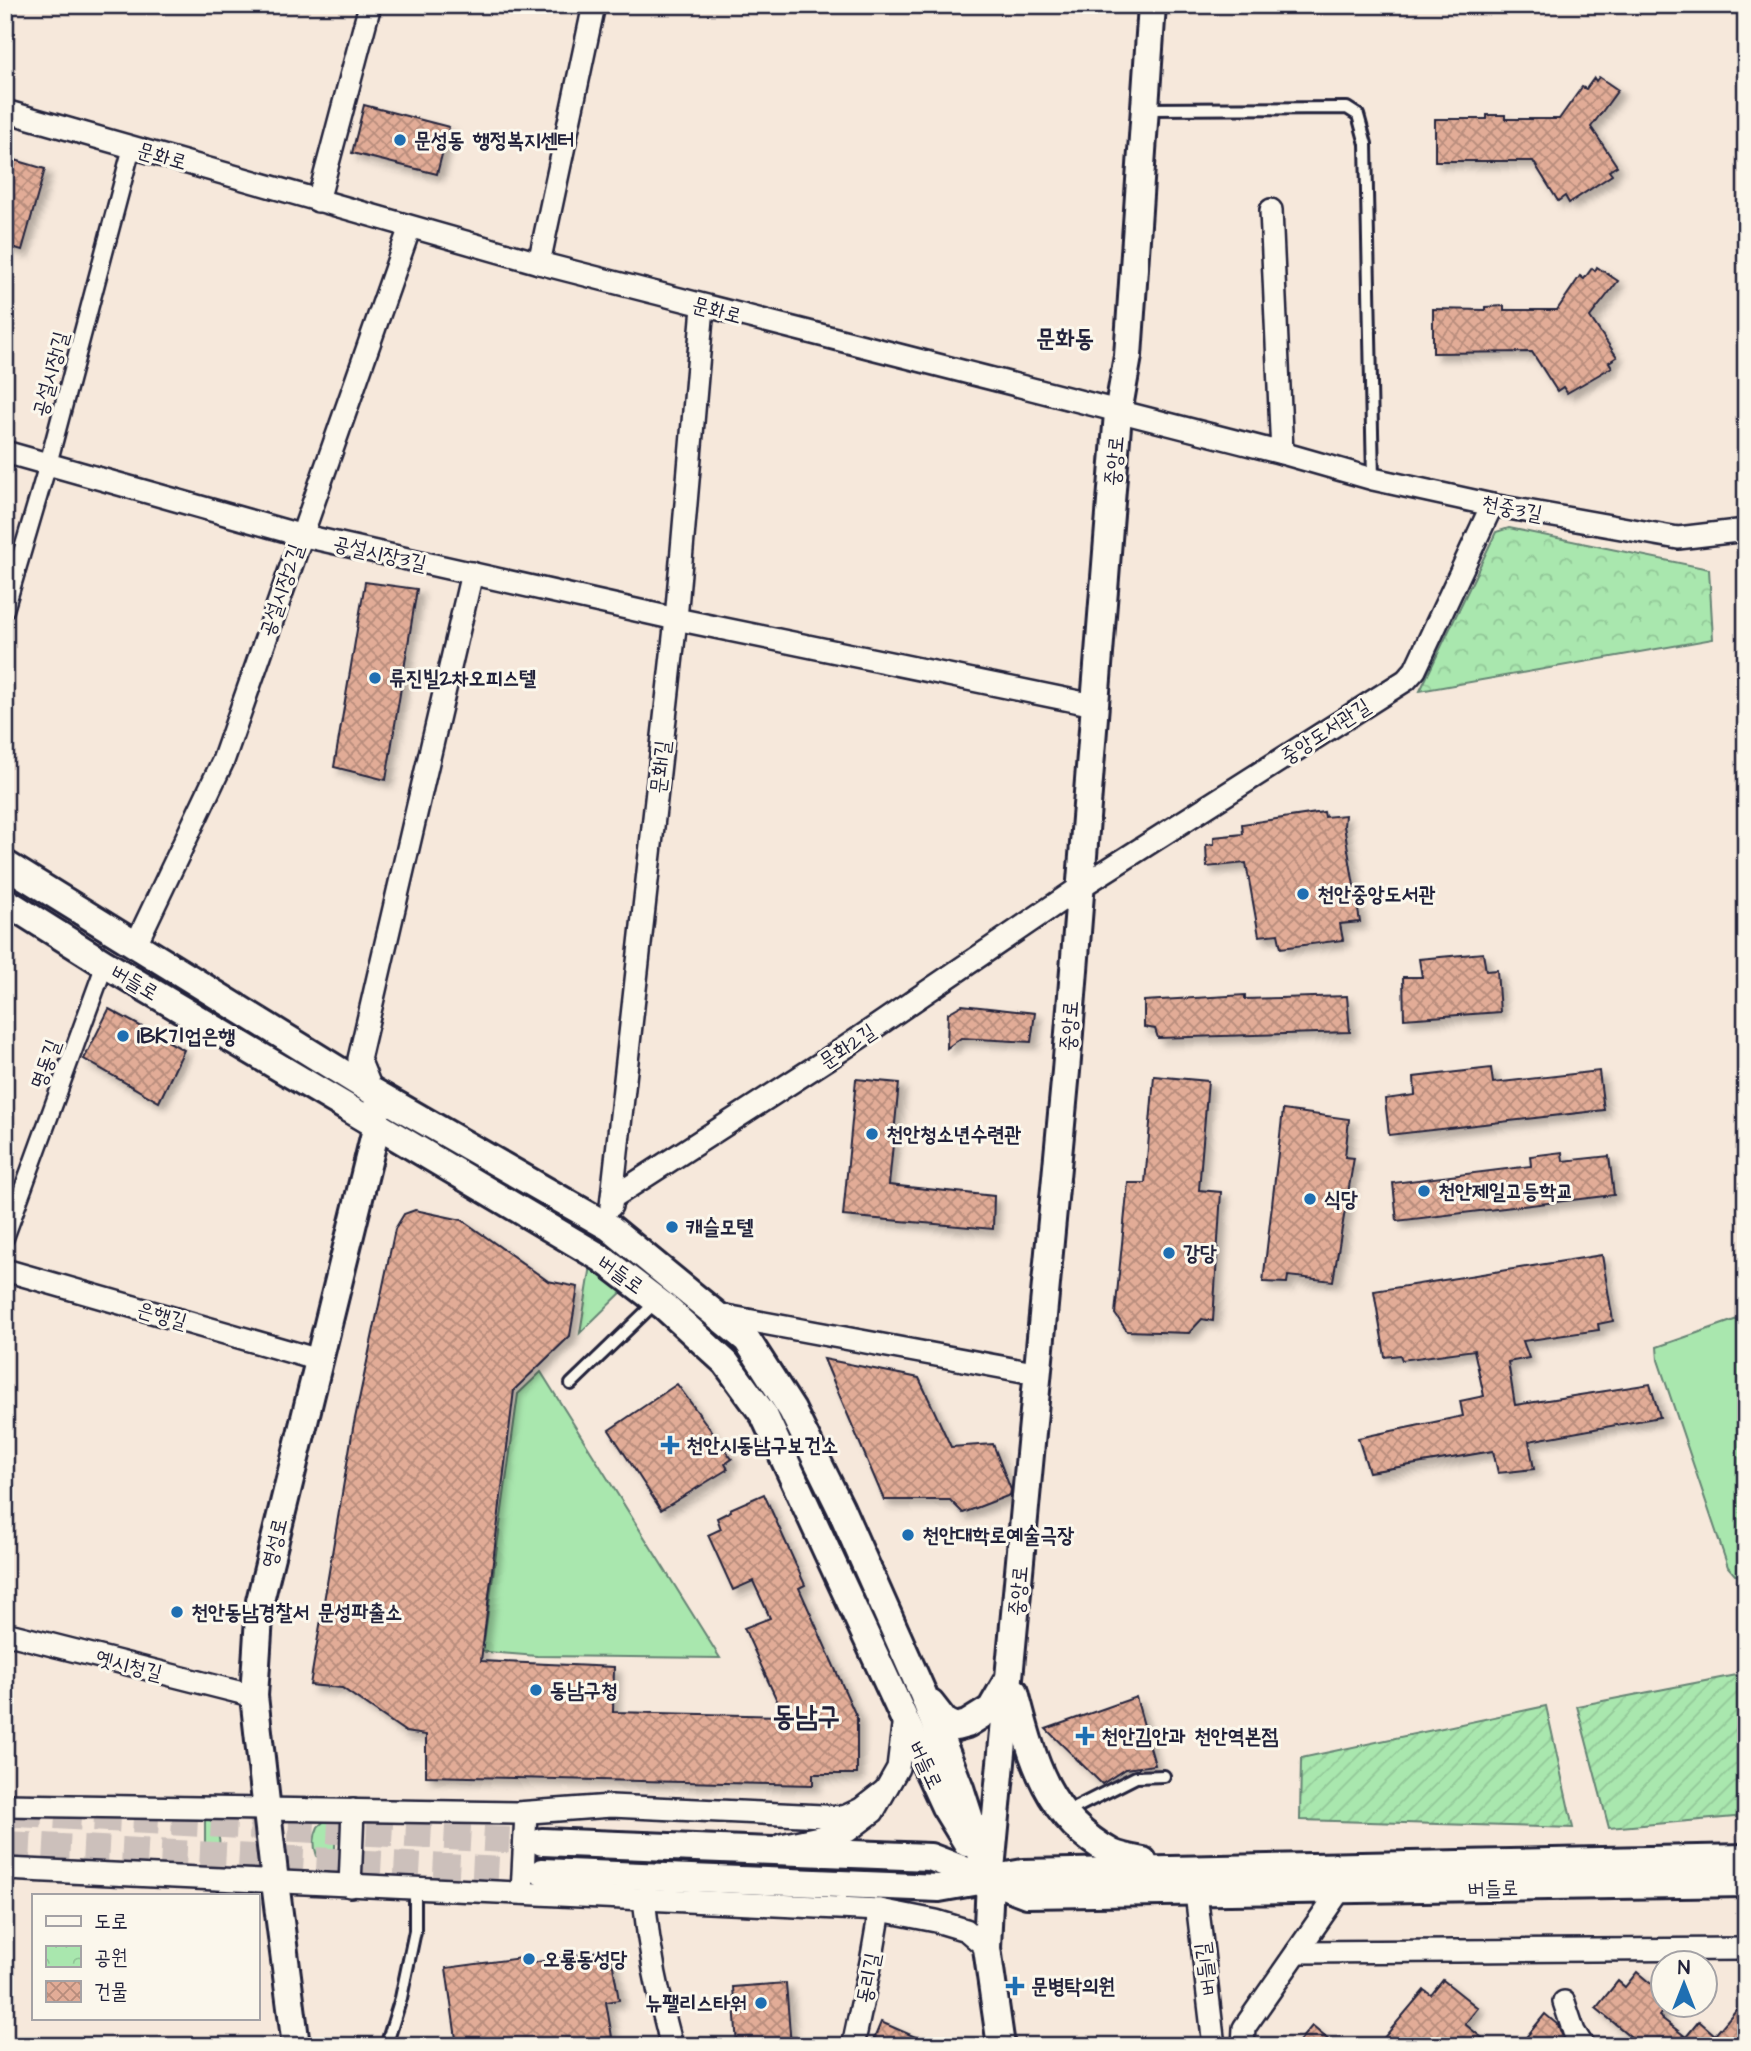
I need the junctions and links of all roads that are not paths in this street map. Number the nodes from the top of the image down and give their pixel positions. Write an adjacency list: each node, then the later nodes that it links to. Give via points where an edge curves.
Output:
1 (370, 5): 7 (street)
2 (594, 5): 10 (street)
3 (1152, 5): 4 (street, 중앙로)
4 (1145, 109): 12 (street, 중앙로, via 1128,356); 16 (lane, via 1346,108 1357,115 1366,144)
5 (5, 111): 6 (street, 문화로)
6 (132, 147): 7 (street, 문화로); 15 (street, 공설시장1길)
7 (318, 201): 9 (street, 문화로)
8 (1271, 210): 14 (street)
9 (410, 227): 10 (street, 문화로); 19 (street, 공설시장2길)
10 (539, 263): 11 (street, 문화로)
11 (703, 307): 12 (street, 문화로); 22 (street, 문화1길)
12 (1118, 413): 14 (street, 천중3길); 23 (street, 중앙로)
13 (5, 452): 15 (street, 공설시장3길)
14 (1282, 453): 16 (street, 천중3길)
15 (48, 464): 19 (street, 공설시장3길); 21 (street, 공설시장1길)
16 (1373, 479): 17 (street, 천중3길)
17 (1492, 505): 18 (street, 천중3길, via 1678,538); 25 (street, 중앙도서관길, via 1415,670 1406,680)
18 (1746, 530)
19 (300, 535): 20 (street, 공설시장3길); 27 (street, 공설시장2길, via 223,761)
20 (472, 573): 22 (street, 공설시장3길); 29 (street, via 359,1059)
21 (5, 610)
22 (676, 619): 23 (street, 공설시장3길); 31 (street, 문화1길)
23 (1094, 705): 25 (street, 중앙로)
24 (5, 864): 27 (street, 버들로)
25 (1079, 888): 31 (street, 문화2길, via 840,1051); 39 (street, 중앙로)
26 (5, 901): 28 (street, 버들로)
27 (135, 946): 29 (street, 버들로)
28 (105, 964): 30 (street, 버들로); 32 (street, 명동길)
29 (372, 1091): 30 (street, 영성로); 33 (street, 버들로)
30 (377, 1125): 36 (street, 버들로, via 601,1258); 38 (street, 영성로)
31 (612, 1198): 33 (street, 문화1길)
32 (9, 1214): 34 (street, 명동길)
33 (609, 1227): 37 (street, 버들로)
34 (5, 1238)
35 (5, 1270): 38 (street, 은행길)
36 (657, 1301): 40 (lane); 45 (street, 버들로, via 726,1363 764,1415)
37 (715, 1314): 39 (street, 버들로); 43 (street, 버들로, via 747,1340 792,1410)
38 (319, 1360): 44 (street, 영성로, via 260,1601)
39 (1039, 1374): 42 (street, 중앙로)
40 (571, 1384)
41 (5, 1633): 44 (street, 옛시청길)
42 (1010, 1675): 43 (street, via 991,1709 956,1727 945,1722); 52 (street, via 1045,1787); 59 (street, 중앙로)
43 (923, 1694): 59 (street, 버들로)
44 (254, 1696): 49 (street, 영성로)
45 (904, 1718): 47 (street, via 898,1768); 59 (street, 버들로, via 945,1807)
46 (1164, 1776): 52 (lane, via 1136,1777)
47 (884, 1791): 51 (street, via 844,1817 611,1806); 54 (street, via 873,1812 848,1831)
48 (5, 1805): 49 (street)
49 (266, 1809): 50 (street); 60 (street, 영성로)
50 (353, 1810): 51 (street); 62 (street)
51 (521, 1813): 65 (street)
52 (1065, 1813): 56 (street, via 1076,1829 1114,1854)
53 (542, 1842): 54 (street)
54 (762, 1849): 59 (street, via 930,1857)
55 (1746, 1858): 56 (street, 버들로)
56 (1172, 1868): 59 (street, 버들로, via 1023,1873)
57 (5, 1869): 60 (street)
58 (542, 1872): 59 (street, via 939,1888)
59 (990, 1880): 66 (street, 버들로, via 1027,1894); 69 (street, 중앙로)
60 (275, 1882): 62 (street); 73 (street, 영성로)
61 (1746, 1883): 64 (street, 버들로)
62 (350, 1886): 63 (street)
63 (415, 1888): 65 (street); 74 (lane, via 415,1931)
64 (1340, 1890): 66 (street, 버들로); 71 (street)
65 (517, 1893): 67 (street)
66 (1196, 1893): 78 (street, 버들1길)
67 (644, 1899): 68 (street); 75 (street, via 648,1944)
68 (880, 1910): 69 (street, via 966,1930); 76 (street, 동리길)
69 (987, 1948): 77 (street, 중앙로)
70 (1746, 1949): 71 (street)
71 (1297, 1952): 79 (street, via 1244,2028)
72 (1564, 2002): 80 (street)
73 (296, 2046)
74 (386, 2046)
75 (672, 2046)
76 (853, 2046)
77 (1001, 2046)
78 (1214, 2046)
79 (1243, 2046)
80 (1583, 2046)

